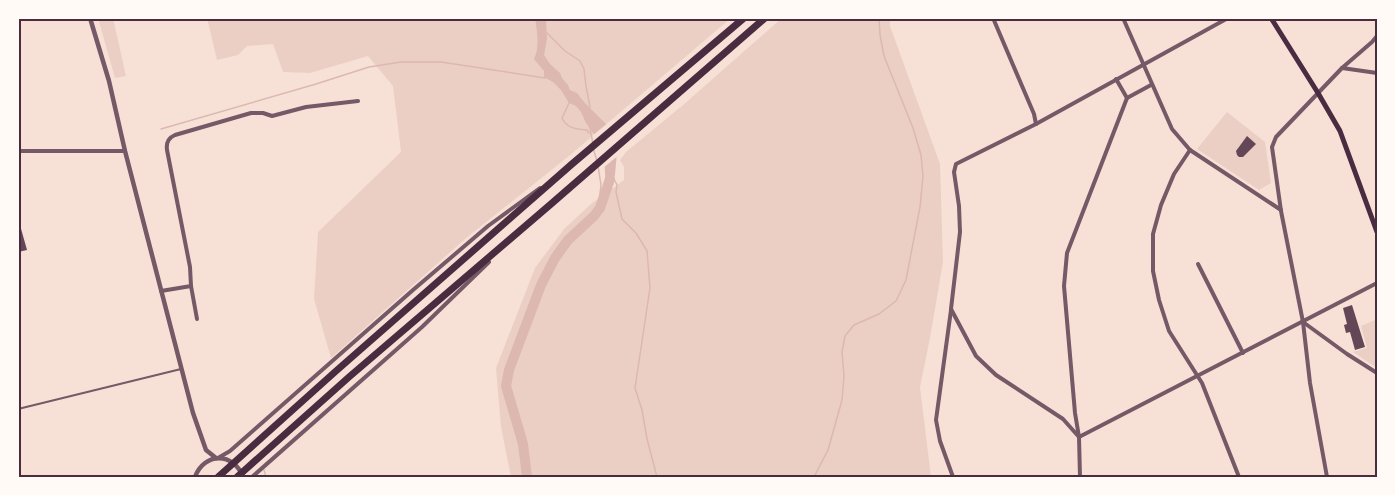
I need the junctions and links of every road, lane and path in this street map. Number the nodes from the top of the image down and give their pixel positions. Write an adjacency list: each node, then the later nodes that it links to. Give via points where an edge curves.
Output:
1 (90, 18): 20 (street)
2 (744, 18): 21 (highway)
3 (765, 18): 22 (highway)
4 (993, 18): 17 (street)
5 (1123, 18): 9 (street)
6 (1228, 18): 9 (street)
7 (1271, 18): 14 (main road)
8 (1377, 36): 10 (street)
9 (1142, 65): 12 (street); 13 (street)
10 (1342, 68): 11 (street); 14 (street)
11 (1377, 73)
12 (1116, 79): 15 (street); 17 (street)
13 (1151, 85): 15 (street); 18 (street, via 1172,129)
14 (1318, 93): 23 (street, via 1273,142); 24 (main road, via 1340,131)
15 (1127, 98): 37 (street, via 1067,253 1064,286)
16 (358, 101): 27 (street, via 306,107 272,116 251,113 169,139 166,146)
17 (1036, 124): 29 (street, via 956,164 960,232)
18 (1190, 150): 23 (street); 35 (street, via 1161,205 1154,234 1153,272 1169,331)
19 (18, 151): 20 (street)
20 (125, 151): 28 (street)
21 (572, 164): 39 (street, via 488,226 230,451); 42 (highway)
22 (551, 204): 43 (highway); 45 (street, via 422,327)
23 (1281, 211): 31 (street)
24 (1377, 232)
25 (1198, 264): 32 (street)
26 (1377, 283): 31 (street)
27 (191, 286): 28 (street); 30 (street)
28 (161, 291): 33 (street)
29 (951, 309): 37 (street, via 976,356 996,375 1063,419); 46 (street, via 936,420)
30 (197, 319)
31 (1303, 322): 32 (street); 34 (street); 49 (street)
32 (1243, 353): 35 (street)
33 (181, 369): 36 (lane); 38 (street)
34 (1377, 373)
35 (1198, 377): 37 (street); 48 (street)
36 (18, 409)
37 (1079, 437): 47 (street)
38 (206, 450): 39 (street); 40 (street)
39 (217, 458): 40 (street); 44 (street, via 235,464)
40 (204, 464): 41 (street)
41 (195, 477)
42 (218, 477)
43 (237, 477)
44 (243, 477)
45 (252, 477)
46 (954, 477)
47 (1080, 477)
48 (1239, 477)
49 (1328, 477)

